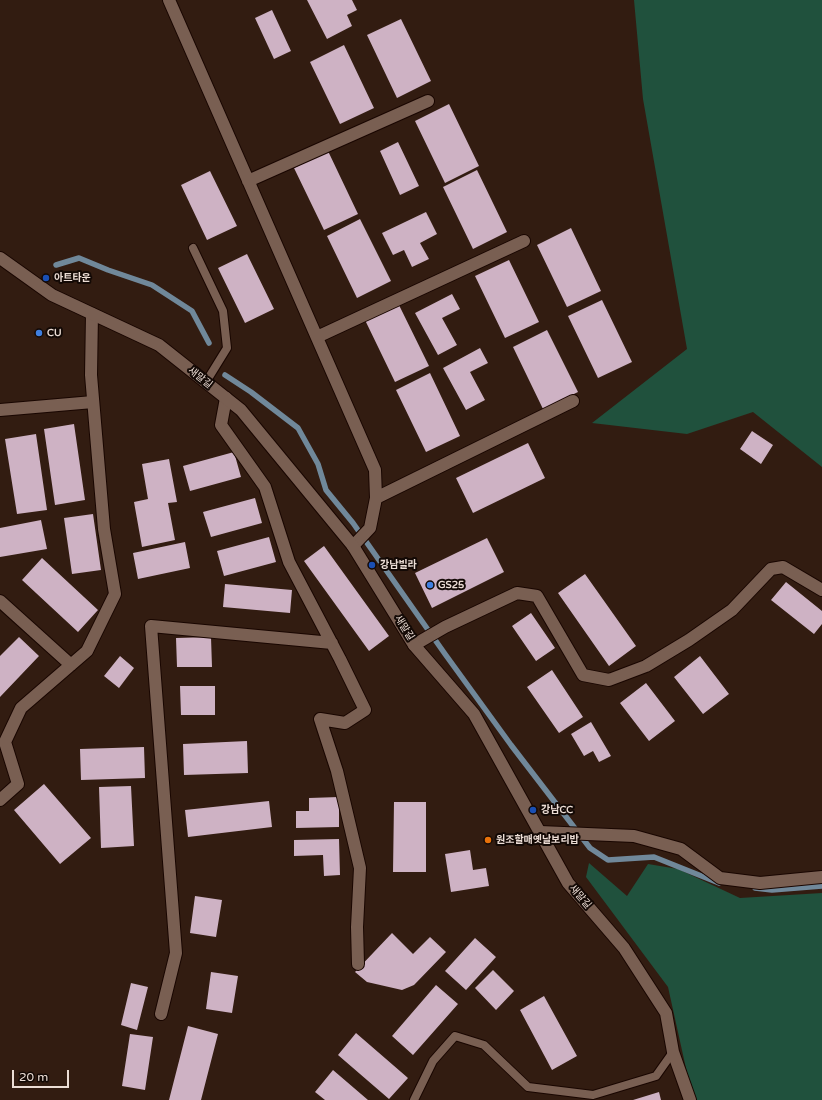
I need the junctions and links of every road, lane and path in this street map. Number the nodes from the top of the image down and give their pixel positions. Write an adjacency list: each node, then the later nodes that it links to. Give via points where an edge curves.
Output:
1 (169, 0): 3 (street)
2 (428, 101): 3 (street)
3 (248, 181): 8 (street)
4 (524, 241): 8 (street)
5 (194, 248): 9 (lane, via 223,311 227,348)
6 (0, 258): 7 (street, 새말길, via 52,296)
7 (92, 314): 9 (street, 새말길, via 159,345); 12 (street)
8 (317, 337): 14 (street, via 375,470)
9 (206, 382): 10 (street, 새말길)
10 (226, 398): 15 (street, 새말길, via 241,410); 18 (street, via 221,424 265,487 289,562)
11 (573, 401): 14 (street)
12 (93, 402): 13 (street); 20 (street, via 104,529 115,594 87,651)
13 (0, 410)
14 (376, 498): 15 (street, via 370,528)
15 (354, 546): 19 (street, 새말길)
16 (822, 590): 19 (street, via 783,567 771,569 732,610 695,636 646,666 609,680 584,675 537,596 517,593 445,627)
17 (0, 601): 20 (street)
18 (332, 643): 24 (street, via 365,710 345,722 320,719 337,771 360,868); 25 (street, via 151,626 176,953)
19 (414, 645): 22 (street, 새말길, via 474,714)
20 (71, 665): 21 (street, via 21,708 5,742 18,784)
21 (0, 800)
22 (540, 832): 23 (street, via 634,836 681,849 720,878 760,883); 26 (street, 새말길, via 568,883 624,948 666,1013)
23 (822, 877)
24 (358, 964)
25 (161, 1014)
26 (673, 1052): 27 (lane, via 656,1076 593,1095 528,1087 484,1046 455,1036 433,1061); 28 (street, 새말길)
27 (414, 1100)
28 (690, 1100)

